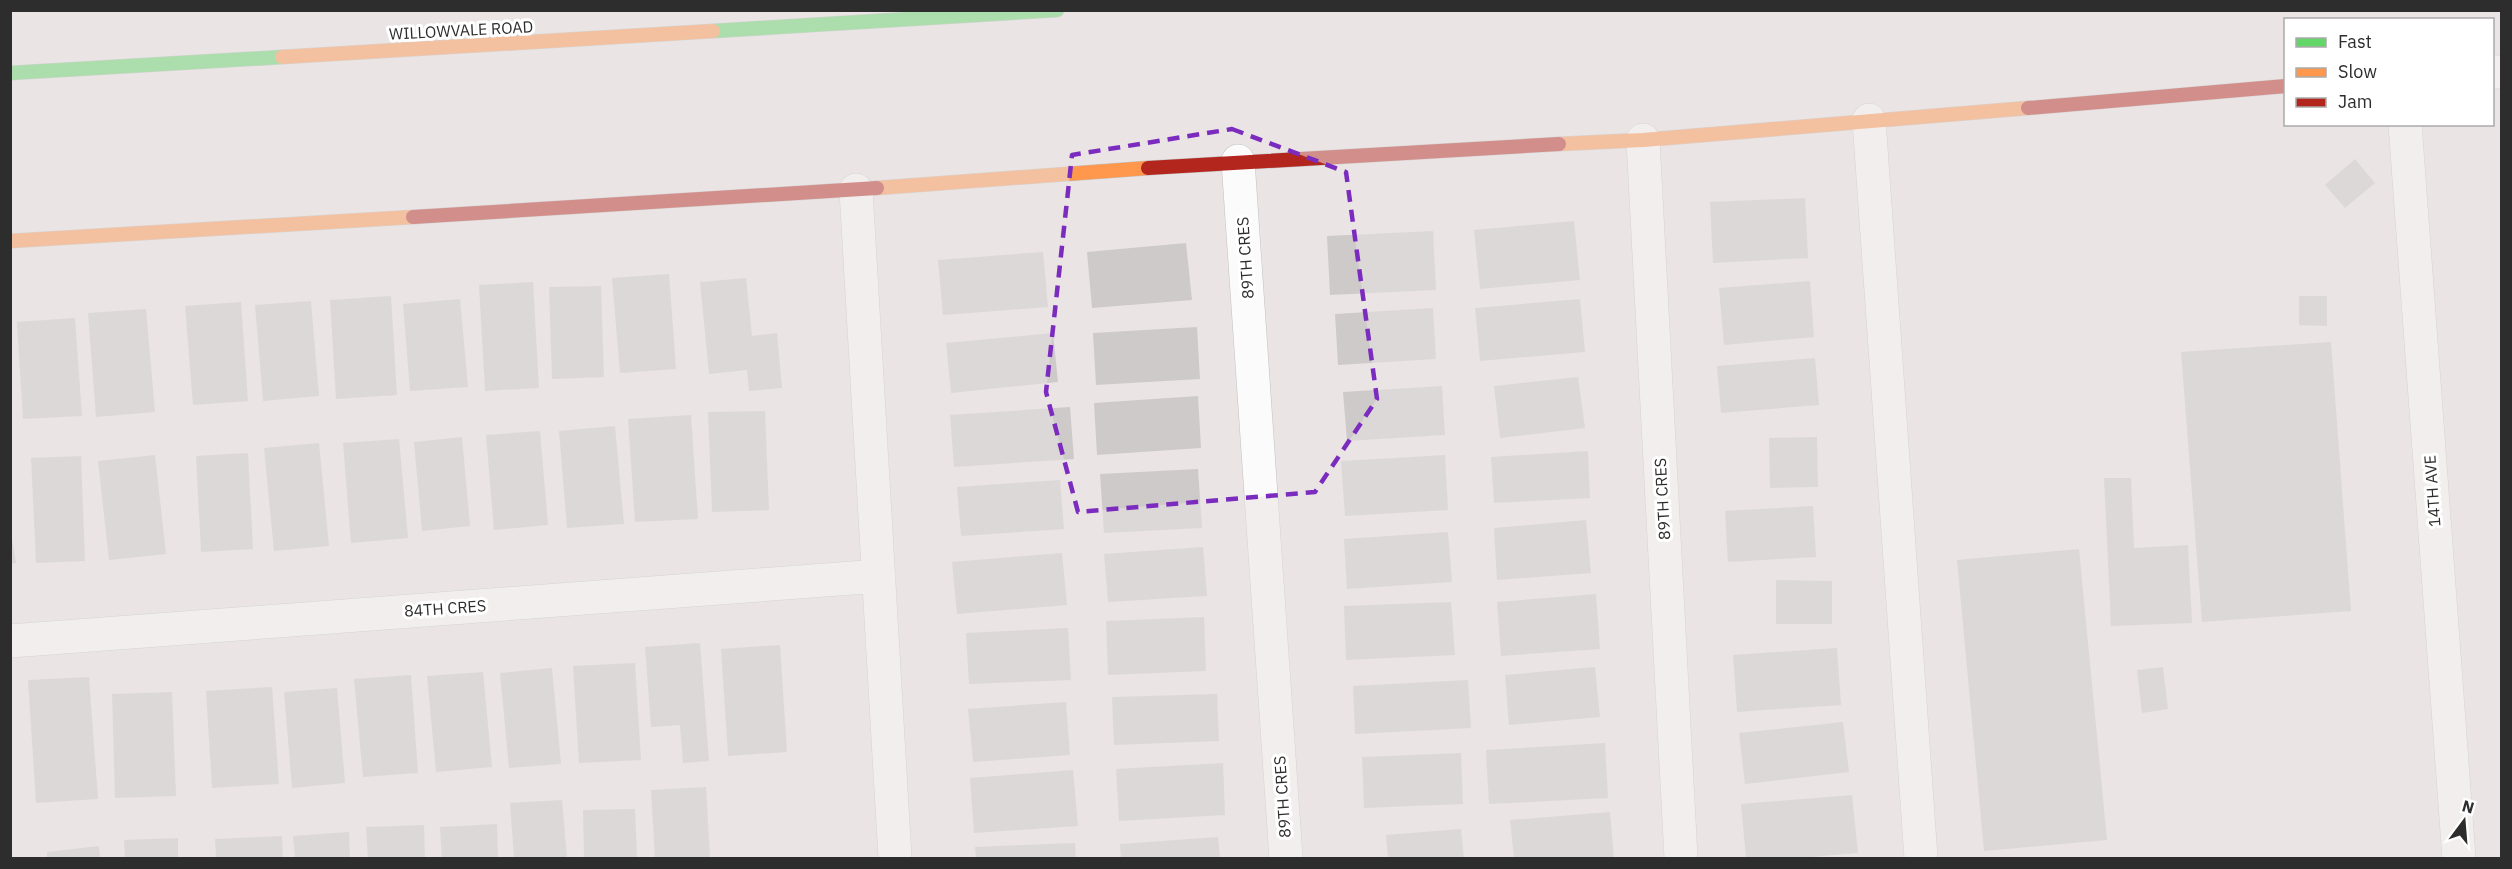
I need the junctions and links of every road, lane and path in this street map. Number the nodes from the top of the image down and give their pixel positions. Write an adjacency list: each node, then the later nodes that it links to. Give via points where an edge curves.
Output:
1 (1057, 10): 2 (street, WILLOWVALE ROAD)
2 (10, 74)
3 (2284, 86): 4 (street)
4 (1869, 120): 6 (street); 15 (street)
5 (2405, 126): 16 (street, 14TH AVE)
6 (1643, 140): 7 (street); 14 (street, 89TH CRES)
7 (1238, 161): 8 (street); 13 (street, 89TH CRES)
8 (856, 190): 9 (street); 10 (street)
9 (10, 241)
10 (879, 576): 11 (street, 84TH CRES); 12 (street)
11 (10, 641)
12 (895, 858)
13 (1286, 858)
14 (1681, 858)
15 (1921, 858)
16 (2459, 858)

